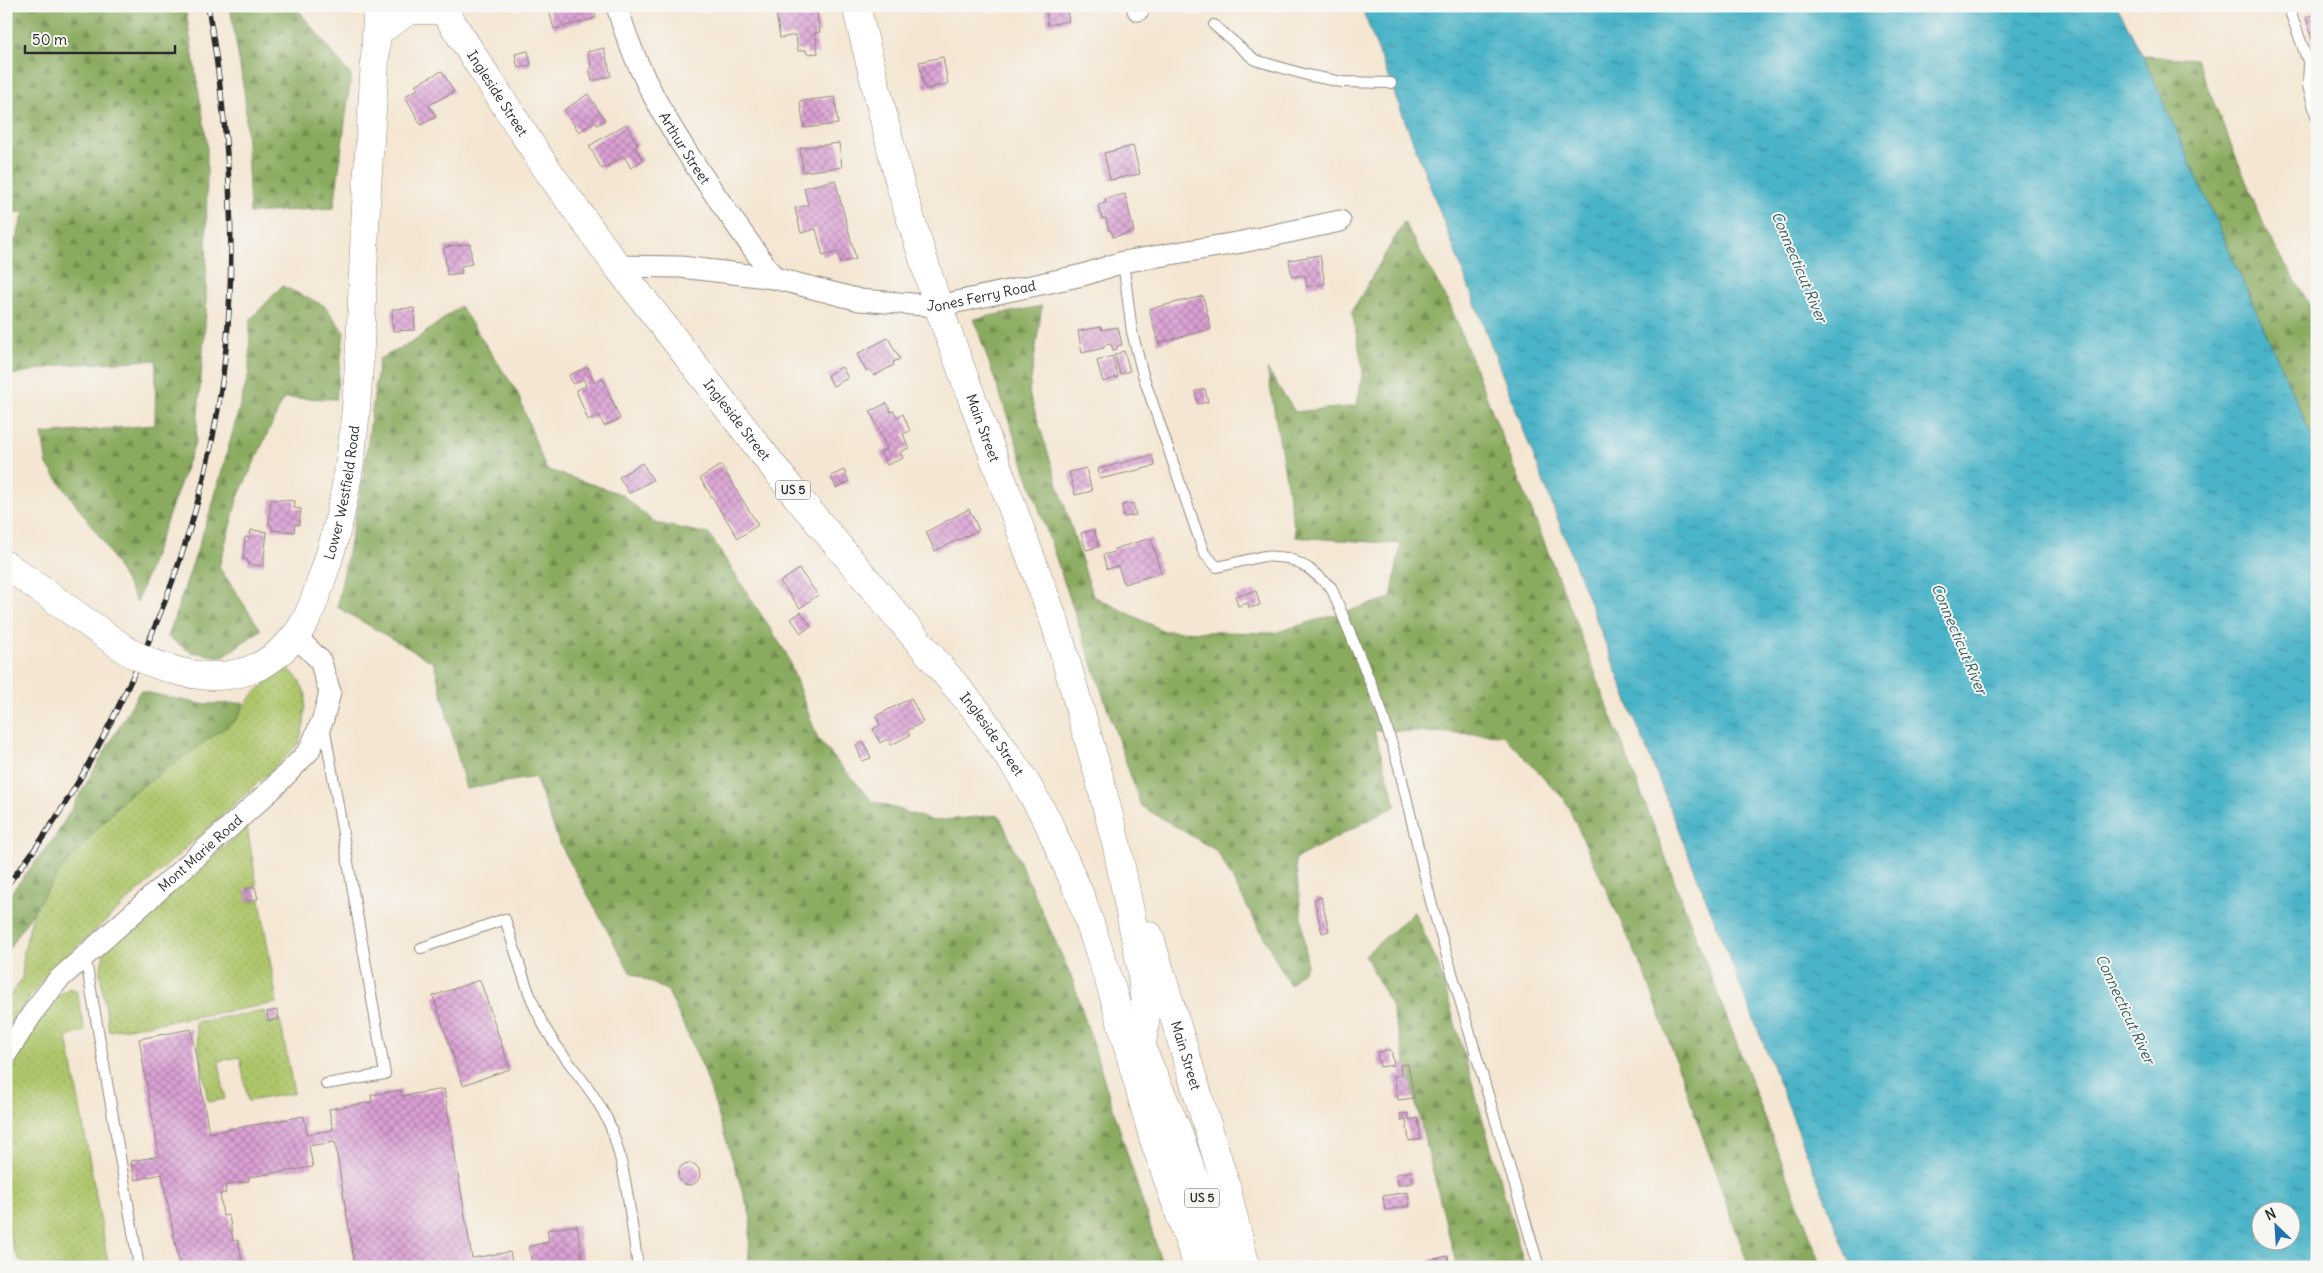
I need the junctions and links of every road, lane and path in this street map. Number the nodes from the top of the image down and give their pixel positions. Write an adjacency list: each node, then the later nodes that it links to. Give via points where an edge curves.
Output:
1 (617, 6): 14 (street, Arthur Street, via 644,76 679,140)
2 (856, 6): 15 (main road, Main Street, via 901,188)
3 (2288, 6): 7 (lane)
4 (442, 8): 5 (main road, via 410,10); 13 (main road, Ingleside Street / US 5, via 546,168)
5 (377, 19): 17 (main road, Lower Westfield Road, via 358,371 349,465 338,528 326,567 309,611)
6 (1214, 25): 9 (lane, via 1255,60 1342,82)
7 (2309, 64): 8 (lane); 10 (lane, via 2308,86)
8 (2317, 78)
9 (1391, 84)
10 (2317, 119)
11 (1340, 221): 12 (street, Jones Ferry Road)
12 (1123, 262): 15 (street, Jones Ferry Road, via 1082,276); 33 (lane, via 1132,332 1142,375 1204,553 1217,567 1264,556 1288,558 1308,568 1331,587 1380,706 1396,758 1431,902)
13 (617, 266): 14 (street, Jones Ferry Road, via 681,267); 22 (main road, Ingleside Street / US 5, via 798,498 997,738 1046,820 1082,900)
14 (774, 278): 15 (street, Jones Ferry Road, via 860,300)
15 (938, 306): 19 (main road, Main Street, via 1056,626)
16 (6, 565): 17 (main road, Lower Westfield Road, via 139,657 171,671 216,678 235,675 264,663)
17 (295, 636): 18 (street, Mont Marie Road, via 309,647 325,670 330,692)
18 (323, 719): 21 (street, Mont Marie Road, via 309,750 270,791); 26 (lane, via 386,1074)
19 (1117, 847): 23 (main road, Main Street, via 1141,967 1146,1015); 32 (main road, Main Street, via 1152,942 1226,1184)
20 (421, 948): 29 (lane, via 505,919 541,1021 598,1104 611,1129 620,1161)
21 (84, 954): 24 (street, Mont Marie Road, via 36,1008); 28 (lane)
22 (1112, 990): 23 (main road, Ingleside Street / US 5); 25 (main road, Ingleside Street / US 5)
23 (1143, 1051): 25 (main road, Main Street); 27 (main road, Ingleside Street / US 5)
24 (6, 1054)
25 (1137, 1083): 27 (main road, Ingleside Street / US 5)
26 (326, 1084)
27 (1165, 1133): 30 (main road, US 5); 31 (main road, US 5)
28 (139, 1267)
29 (638, 1267)
30 (1198, 1267)
31 (1226, 1267)
32 (1246, 1267)
33 (1539, 1267)

